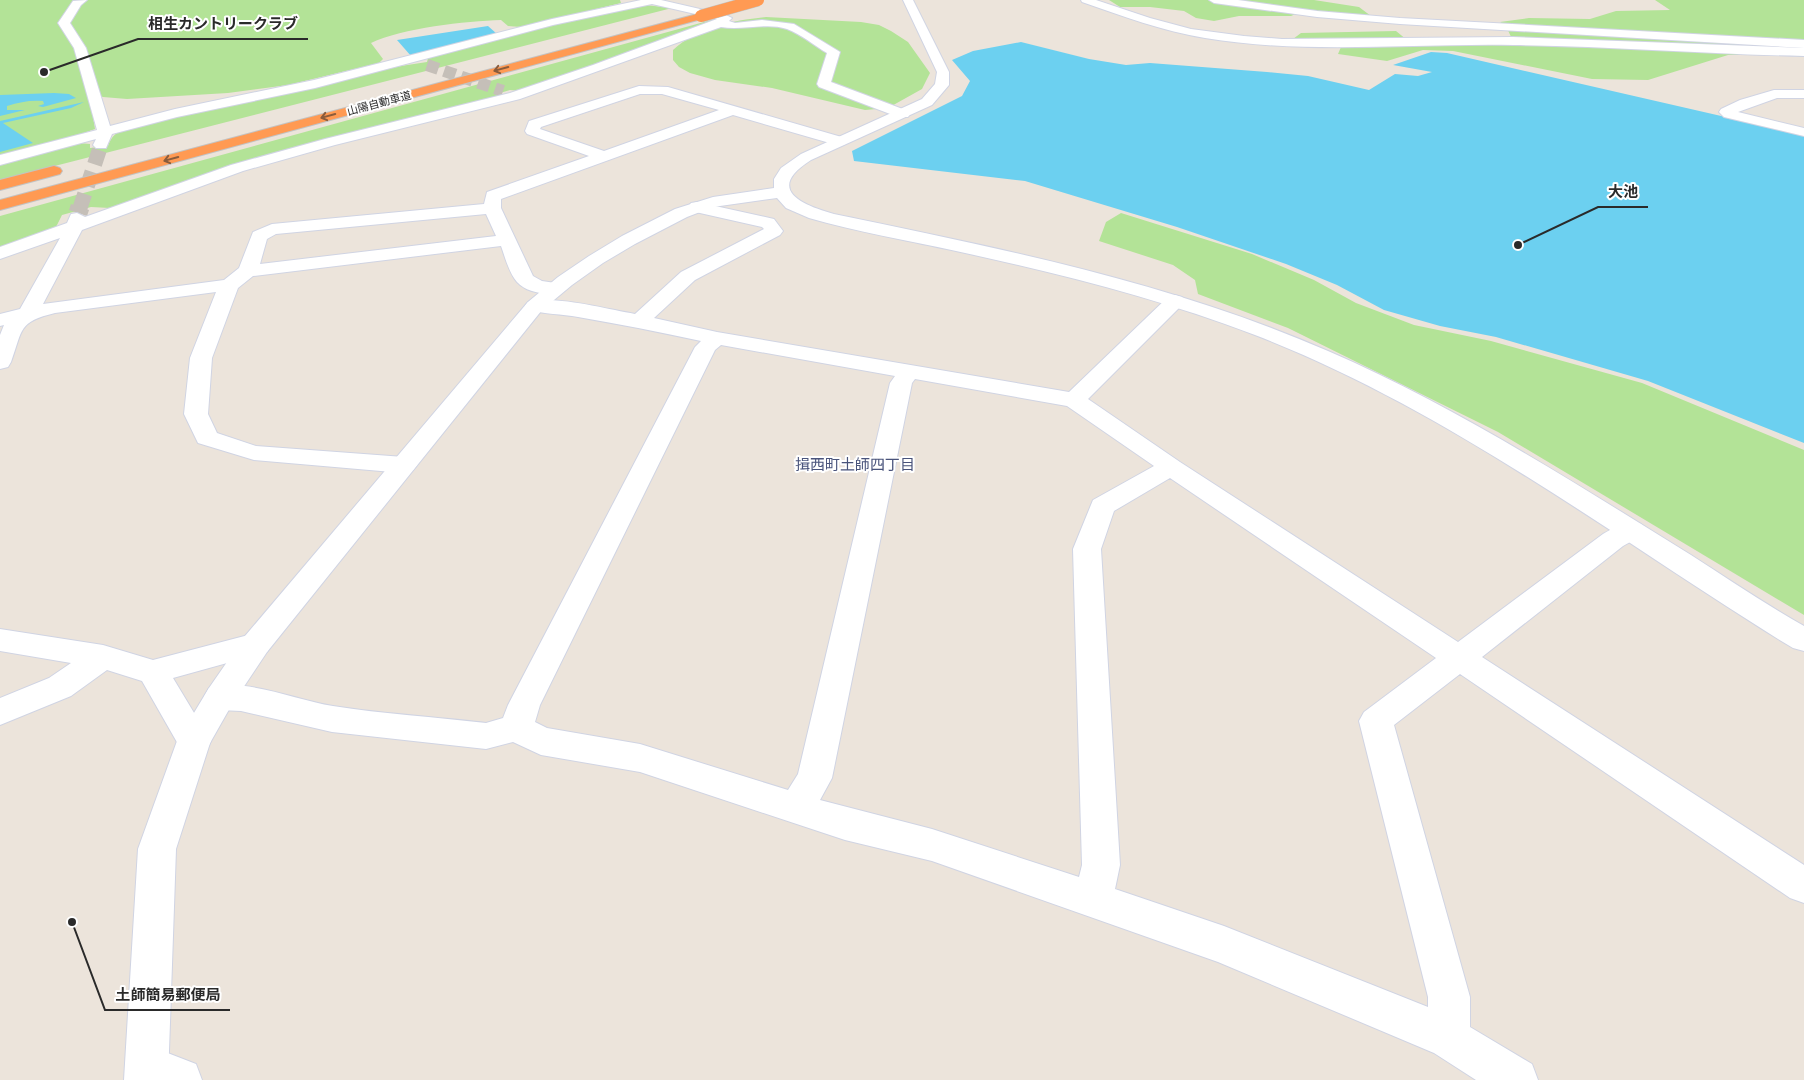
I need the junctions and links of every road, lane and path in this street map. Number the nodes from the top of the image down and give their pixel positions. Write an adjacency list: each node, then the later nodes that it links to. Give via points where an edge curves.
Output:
1 (82, 0): 21 (street, via 64,23 80,48)
2 (649, 0): 8 (street, via 726,18); 11 (street)
3 (726, 0): 13 (highway, 山陽自動車道)
4 (758, 0): 27 (highway, 山陽自動車道, one-way to 27, bridge)
5 (908, 0): 18 (street, via 943,72 942,85 927,102)
6 (1086, 0): 10 (street, via 1177,29 1259,39 1513,41)
7 (1214, 0): 9 (street, via 1317,14)
8 (720, 23): 16 (street, via 598,68); 18 (street, via 790,26 834,52 824,84)
9 (1804, 44)
10 (1804, 52)
11 (412, 60): 12 (street); 21 (street, via 175,113)
12 (427, 65)
13 (443, 73): 15 (highway); 21 (highway, 山陽自動車道)
14 (1804, 94): 19 (street, via 1774,94 1745,102 1726,112)
15 (324, 103)
16 (521, 106): 17 (street, via 639,90 663,90); 22 (street, via 532,131); 30 (street, via 330,142)
17 (733, 110): 20 (street); 22 (street)
18 (903, 114): 20 (street)
19 (1804, 132)
20 (840, 141): 26 (street, via 790,167 782,180)
21 (100, 152): 23 (street)
22 (603, 156): 29 (street, via 493,196)
23 (0, 160)
24 (0, 185): 25 (highway, via 67,170)
25 (0, 190)
26 (782, 192): 28 (street); 36 (street, via 792,205 831,219 1074,272)
27 (0, 206)
28 (697, 206): 35 (street, via 589,262); 39 (street, via 768,223 774,231 688,276)
29 (492, 208): 31 (street); 33 (street, via 272,229 259,236)
30 (76, 220): 32 (street); 37 (street)
31 (508, 240): 33 (street); 35 (street, via 525,279)
32 (0, 253)
33 (248, 271): 34 (street)
34 (229, 285): 37 (street); 44 (street, via 201,358 196,414 207,438 254,453)
35 (545, 297): 39 (street, via 555,306); 44 (street)
36 (1175, 301): 43 (street); 46 (street, via 1323,356 1436,413)
37 (28, 312): 38 (street); 41 (street, via 15,323)
38 (0, 320)
39 (639, 320): 40 (street)
40 (717, 338): 42 (street); 55 (street, via 706,347 524,705)
41 (0, 362)
42 (909, 371): 43 (street); 57 (street, via 901,383 815,778)
43 (1074, 400): 45 (street)
44 (404, 465): 49 (street)
45 (1171, 467): 51 (street); 59 (street, via 1102,506 1087,549 1102,865)
46 (1631, 530): 48 (street); 51 (street, via 1613,540)
47 (0, 640): 50 (street)
48 (1804, 640)
49 (256, 644): 52 (street); 53 (street)
50 (103, 657): 52 (street); 54 (street, via 60,687)
51 (1460, 658): 58 (street); 60 (street, via 1376,721 1449,997)
52 (153, 672): 56 (street)
53 (220, 697): 55 (street, via 241,698 332,719 486,736); 56 (street)
54 (0, 712)
55 (516, 728): 57 (street, via 541,741 640,758)
56 (194, 741): 61 (street, via 157,848)
57 (796, 809): 59 (street, via 932,845)
58 (1804, 886)
59 (1094, 899): 60 (street, via 1224,945)
60 (1449, 1038): 62 (street)
61 (158, 1076)
62 (1516, 1080)

